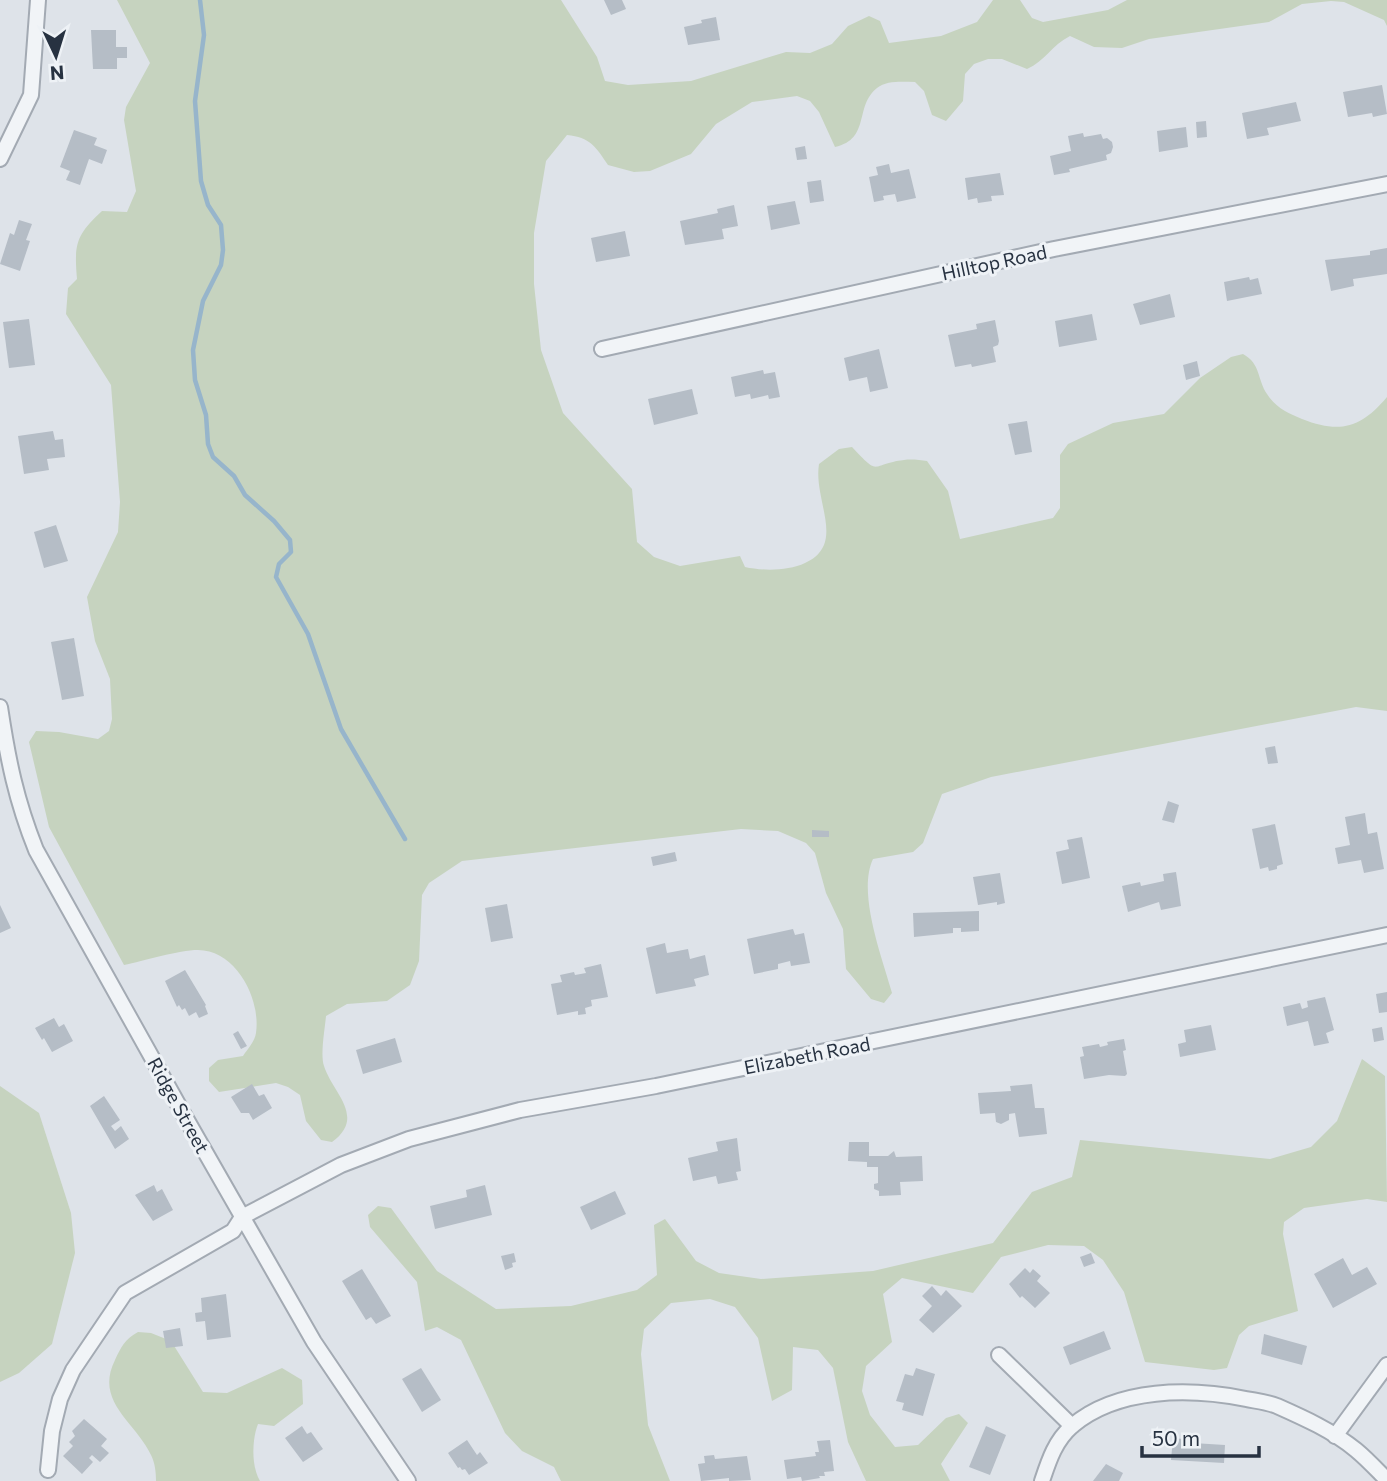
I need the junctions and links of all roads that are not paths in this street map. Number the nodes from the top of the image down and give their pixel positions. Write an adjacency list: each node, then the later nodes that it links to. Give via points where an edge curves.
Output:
1 (38, 0): 2 (street, via 31,94)
2 (0, 159)
3 (1387, 184): 4 (street, Hilltop Road, via 1054,249)
4 (602, 349)
5 (0, 707): 7 (street, Ridge Street, via 8,762 36,850)
6 (1387, 936): 7 (street, Elizabeth Road, via 520,1110 397,1143 341,1165)
7 (242, 1217): 12 (street, Elizabeth Road, via 233,1231 125,1293 73,1370 60,1399); 14 (street, Ridge Street, via 314,1342)
8 (999, 1355): 10 (street)
9 (1387, 1365): 11 (street)
10 (1072, 1426): 11 (street, via 1101,1408 1141,1395 1174,1391 1274,1405); 15 (street, via 1052,1449)
11 (1335, 1436): 13 (street)
12 (48, 1470)
13 (1387, 1480)
14 (408, 1481)
15 (1042, 1481)

